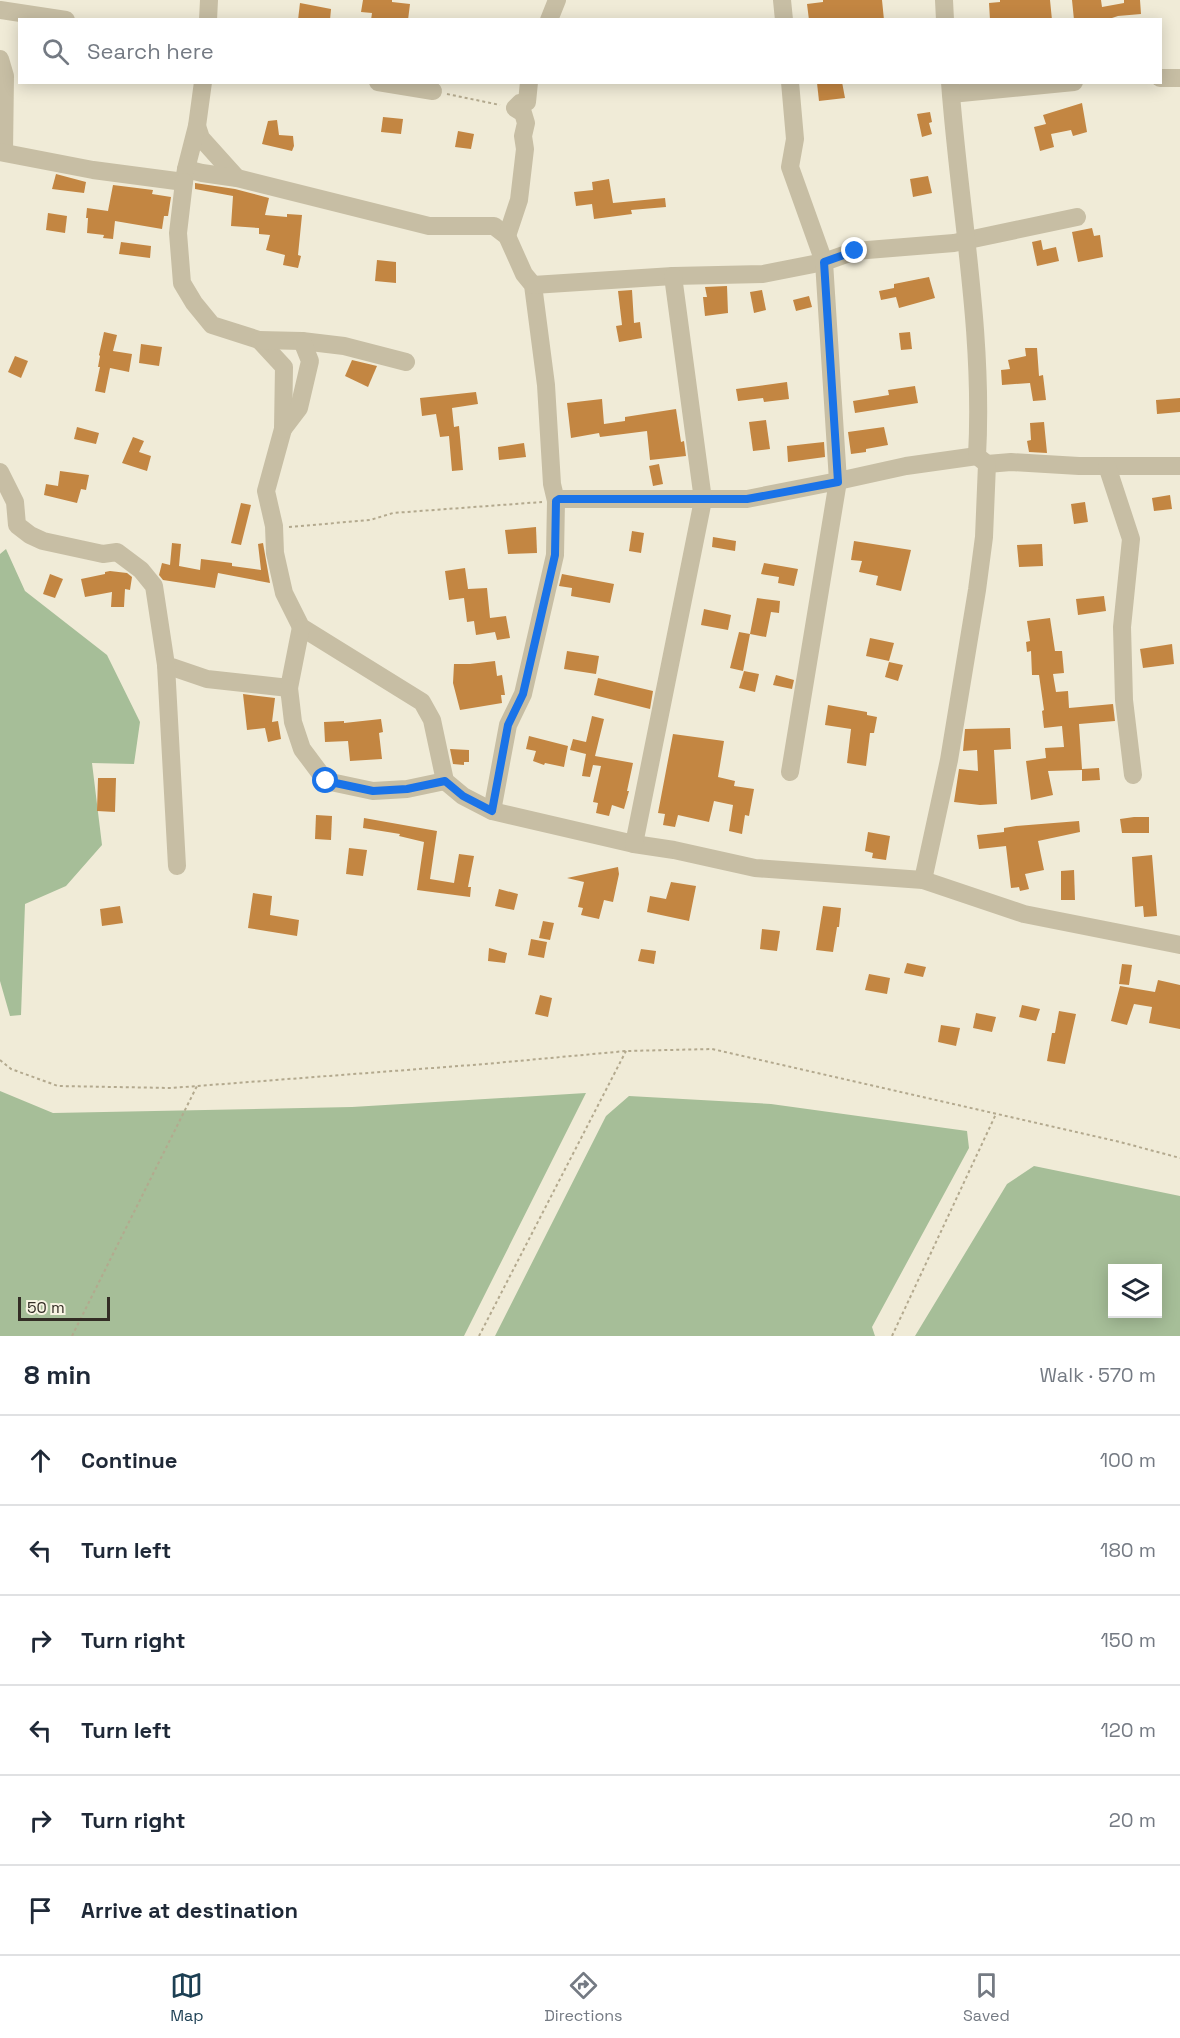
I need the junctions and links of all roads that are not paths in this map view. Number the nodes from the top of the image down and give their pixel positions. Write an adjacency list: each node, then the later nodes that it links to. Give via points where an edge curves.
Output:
1 (209, 0): 7 (street)
2 (557, 0): 8 (street)
3 (782, 0): 9 (street)
4 (944, 0): 10 (street)
5 (0, 10): 6 (street)
6 (53, 18)
7 (208, 18)
8 (550, 18)
9 (784, 18)
10 (945, 18)
11 (0, 59): 22 (street, via 5,76)
12 (1162, 78): 13 (street)
13 (1180, 78)
14 (203, 84): 21 (street)
15 (390, 84): 20 (street)
16 (529, 84): 26 (street, via 527,102 515,108 523,113 526,123 525,149 519,200)
17 (790, 84): 28 (street, via 795,140 790,167)
18 (1033, 84): 19 (street)
19 (950, 88): 27 (street)
20 (433, 91)
21 (197, 126): 23 (street); 24 (street, via 201,138)
22 (2, 152): 23 (street, via 93,170)
23 (185, 175): 24 (street); 31 (street, via 178,232 182,283 212,325)
24 (237, 178): 26 (street, via 429,226 494,226)
25 (1077, 217): 27 (street)
26 (507, 236): 30 (street)
27 (966, 239): 28 (street, via 855,251); 35 (street)
28 (824, 262): 29 (street, via 763,274); 39 (street)
29 (673, 276): 30 (street); 40 (street)
30 (533, 285): 41 (street)
31 (259, 340): 32 (street); 34 (street, via 284,367)
32 (302, 341): 33 (street, via 344,346); 34 (street, via 310,361 299,408)
33 (406, 362)
34 (284, 429): 42 (street, via 266,491 284,594)
35 (982, 460): 36 (street); 39 (street, via 906,465); 51 (street, via 984,537 977,590 949,760)
36 (1107, 466): 37 (street); 46 (street, via 1131,539 1122,627 1124,700)
37 (1180, 466)
38 (0, 472): 43 (street, via 15,502 17,525 30,535 43,542 103,554 117,552 141,570 154,586)
39 (838, 482): 40 (street, via 747,499); 45 (street)
40 (704, 500): 41 (street); 49 (street)
41 (556, 501): 48 (street, via 555,555 523,694 508,725)
42 (301, 627): 44 (street); 47 (street, via 422,702 432,720)
43 (166, 665): 44 (street, via 207,679); 50 (street)
44 (289, 688): 47 (street, via 293,722 302,749 326,781 373,791)
45 (790, 772)
46 (1133, 775)
47 (445, 781): 48 (street)
48 (492, 811): 49 (street)
49 (634, 844): 51 (street, via 755,868)
50 (177, 866)
51 (922, 880): 52 (street, via 1024,914)
52 (1180, 945)

